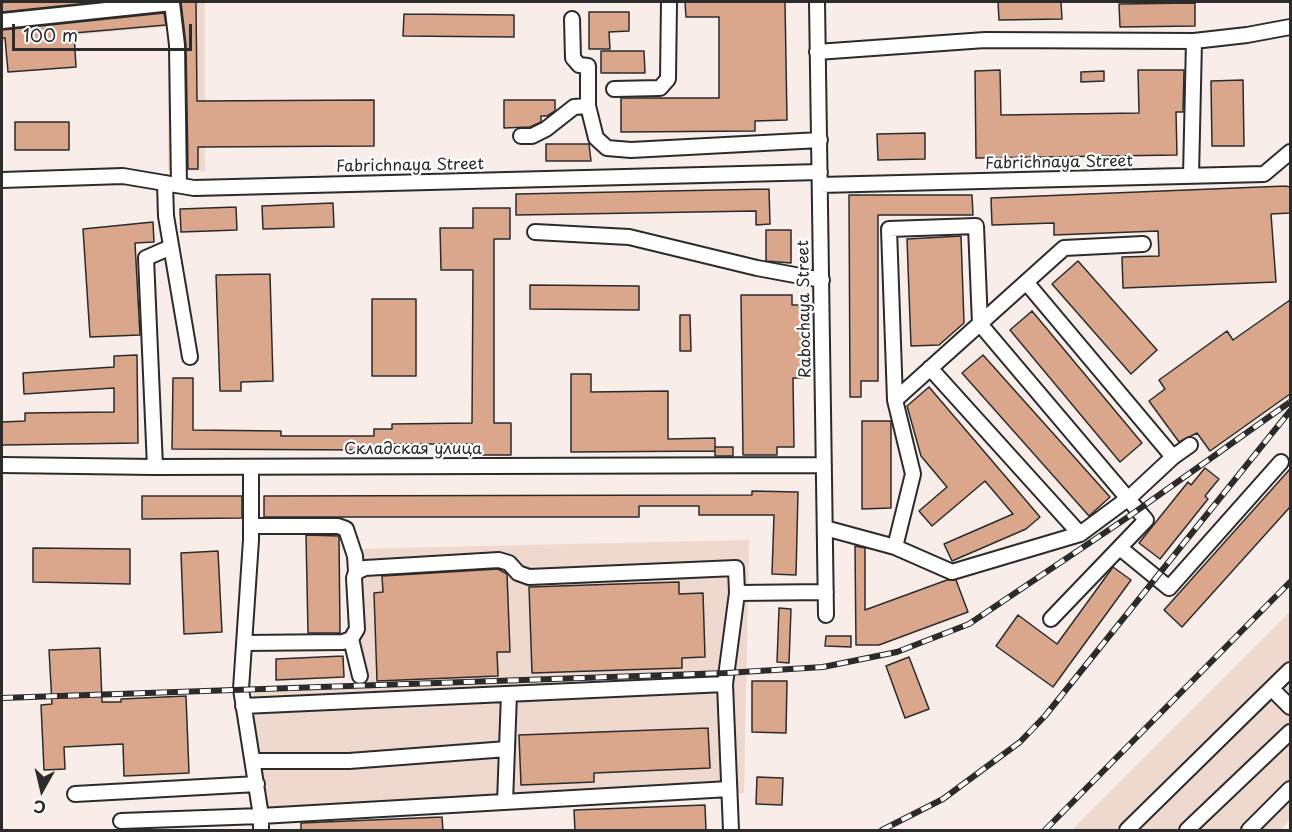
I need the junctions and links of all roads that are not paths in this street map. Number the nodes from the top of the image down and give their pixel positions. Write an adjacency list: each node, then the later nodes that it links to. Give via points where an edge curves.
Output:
1 (669, 2): 9 (street, via 668,79 660,88)
2 (817, 2): 8 (street, Rabochaya Street)
3 (100, 6): 5 (street); 18 (street, via 172,3 177,45)
4 (572, 19): 10 (street, via 574,61 588,66)
5 (2, 21)
6 (1290, 27): 7 (street)
7 (1194, 41): 8 (street, via 974,40); 15 (street)
8 (817, 52): 12 (street, Rabochaya Street)
9 (614, 89)
10 (588, 106): 11 (street, via 574,107 546,129); 12 (street, via 596,138 607,148)
11 (521, 136)
12 (820, 140): 16 (street, Rabochaya Street)
13 (1290, 152): 14 (street, Fabrichnaya Street)
14 (1284, 166): 15 (street, Fabrichnaya Street, via 1264,174)
15 (1191, 176): 16 (street, Fabrichnaya Street)
16 (820, 178): 18 (street, Fabrichnaya Street, via 194,188); 22 (street, Rabochaya Street)
17 (2, 180): 18 (street, Fabrichnaya Street, via 123,176)
18 (172, 184): 21 (street, via 166,216)
19 (535, 232): 22 (street, via 629,237)
20 (1143, 244): 23 (street, via 1064,248)
21 (171, 247): 25 (street); 34 (street, via 146,258)
22 (822, 280): 32 (street, Rabochaya Street)
23 (1026, 282): 24 (street); 29 (street)
24 (980, 324): 26 (street); 27 (street, via 976,226 889,229); 35 (street)
25 (190, 357)
26 (930, 368): 27 (street); 38 (street)
27 (895, 400): 39 (street, via 913,474)
28 (1190, 445): 29 (street)
29 (1173, 457): 35 (street)
30 (1281, 462): 40 (street, via 1169,588)
31 (2, 465): 34 (street, Складская улица)
32 (824, 465): 33 (street, Складская улица); 37 (street, Rabochaya Street)
33 (251, 466): 34 (street, Складская улица); 36 (street)
34 (155, 467)
35 (1130, 497): 38 (street); 40 (street, via 1146,520)
36 (251, 526): 41 (street, via 346,529); 47 (street)
37 (825, 528): 39 (street); 42 (street, Rabochaya Street)
38 (1080, 534): 39 (street, via 952,572)
39 (895, 547)
40 (1120, 548): 45 (street)
41 (356, 572): 43 (street, via 365,568 499,560 529,577 736,568); 46 (street, via 357,629)
42 (826, 592): 43 (street); 44 (street, Rabochaya Street)
43 (737, 593): 50 (street)
44 (826, 615)
45 (1051, 619)
46 (351, 639): 47 (street); 49 (street)
47 (244, 643): 53 (street)
48 (1290, 670): 51 (street)
49 (360, 676)
50 (725, 684): 52 (street); 59 (street)
51 (1272, 689): 54 (street); 67 (street)
52 (509, 694): 53 (street); 56 (street)
53 (243, 706): 57 (street)
54 (1290, 708)
55 (1290, 732): 68 (street)
56 (507, 749): 57 (street, via 348,761); 62 (street)
57 (253, 761): 58 (street)
58 (257, 783): 61 (street); 63 (street)
59 (729, 789): 62 (street); 66 (street)
60 (1290, 789): 69 (street)
61 (75, 794)
62 (505, 802): 63 (street)
63 (261, 816): 64 (street); 65 (street)
64 (121, 821)
65 (261, 831)
66 (731, 831)
67 (1127, 831)
68 (1187, 831)
69 (1249, 831)

